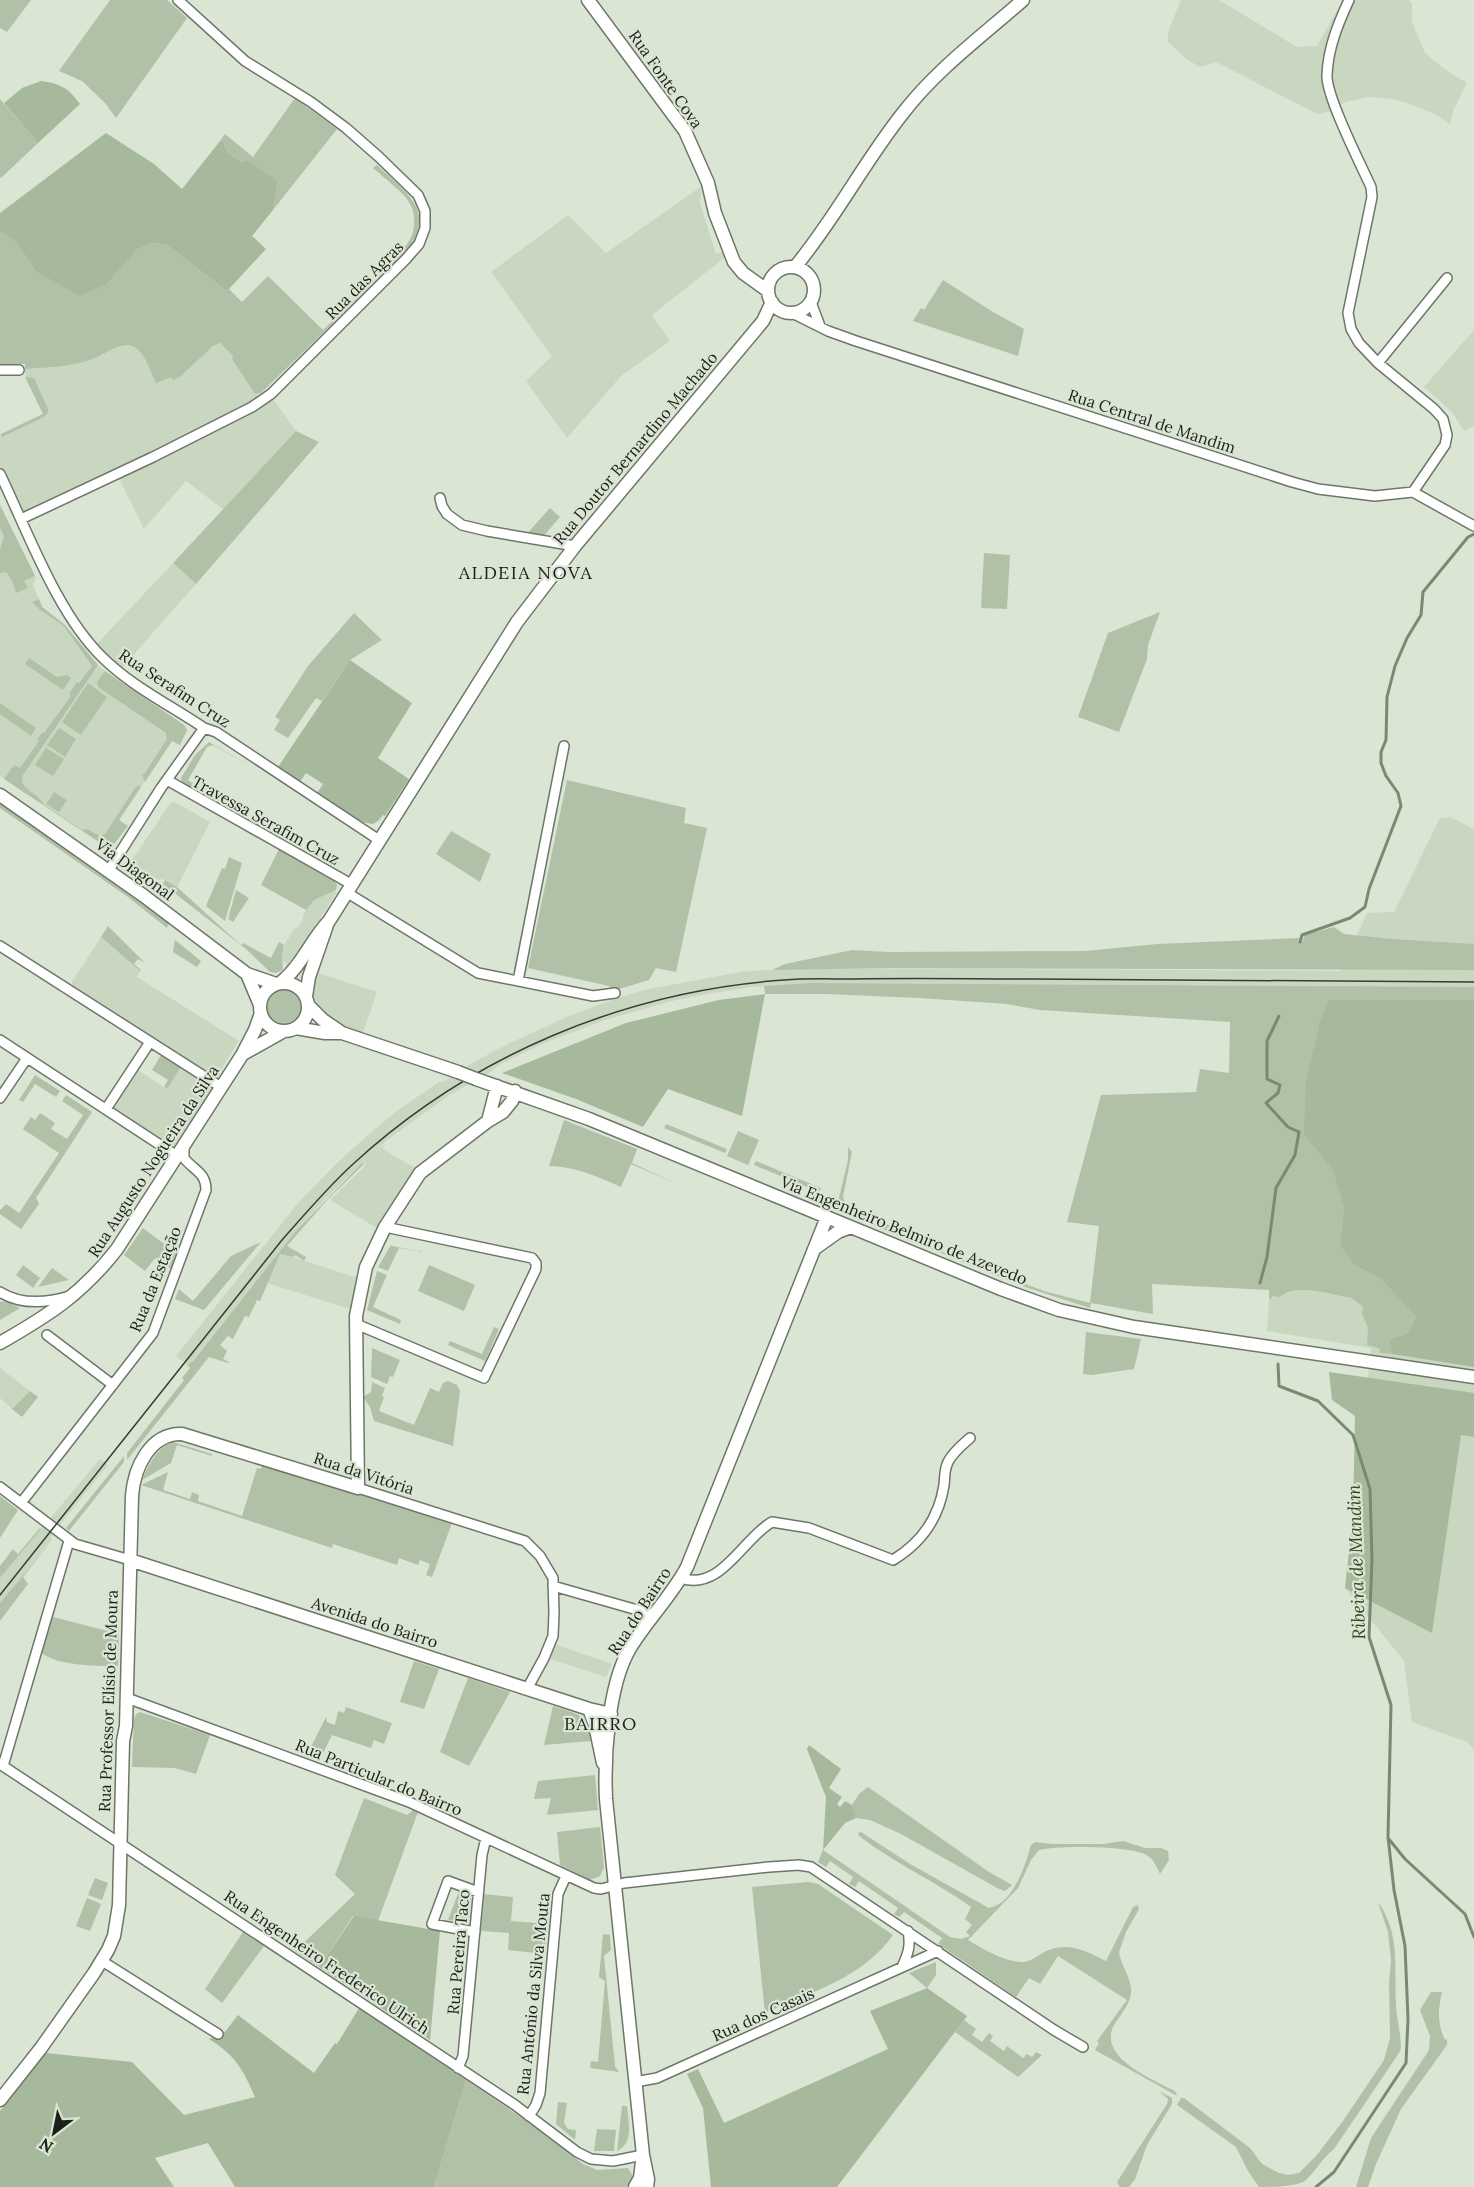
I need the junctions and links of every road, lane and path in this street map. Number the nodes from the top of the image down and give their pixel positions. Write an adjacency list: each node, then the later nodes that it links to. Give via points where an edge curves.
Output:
1 (178, 0): 22 (street, Rua das Agras, via 245,61 311,102 379,157 418,195 425,211 425,228 419,244 406,259 271,394 153,457)
2 (588, 0): 9 (main road, Rua Fonte Cova, via 685,131 708,183 734,262)
3 (1023, 0): 5 (main road, via 931,81 904,111)
4 (1349, 0): 16 (street, via 1333,34 1326,77 1371,187 1371,206 1348,313 1359,343)
5 (810, 249): 6 (main road); 7 (main road)
6 (795, 267): 7 (main road); 8 (main road, via 783,268)
7 (809, 274): 12 (main road, via 814,288)
8 (773, 276): 9 (main road); 11 (main road)
9 (751, 277): 11 (main road, Rua Fonte Cova)
10 (1447, 278): 16 (street)
11 (770, 296): 13 (main road); 14 (main road, Rua Doutor Bernardino Machado)
12 (811, 302): 13 (main road, via 799,311); 15 (street)
13 (788, 312): 14 (main road, Rua Doutor Bernardino Machado); 15 (street, Rua Central de Mandim)
14 (763, 321): 24 (main road, Rua Doutor Bernardino Machado)
15 (820, 326): 20 (street, Rua Central de Mandim, via 1292,483 1375,496)
16 (1378, 363): 20 (street, via 1443,419 1445,445)
17 (0, 370): 18 (street)
18 (19, 370)
19 (0, 474): 22 (street, Rua Serafim Cruz)
20 (1413, 492): 23 (street)
21 (440, 498): 24 (street, via 447,514 462,525)
22 (21, 519): 25 (street, Rua Serafim Cruz, via 68,613 87,641 118,671)
23 (1474, 526)
24 (575, 546): 29 (main road, Rua Doutor Bernardino Machado, via 517,622)
25 (204, 728): 27 (street); 29 (street, Rua Serafim Cruz, via 216,732)
26 (564, 746): 35 (street)
27 (167, 780): 30 (street); 31 (street, Travessa Serafim Cruz)
28 (0, 795): 30 (main road, Via Diagonal)
29 (379, 840): 31 (main road)
30 (109, 870): 34 (main road, Via Diagonal)
31 (349, 888): 32 (main road); 35 (street, Travessa Serafim Cruz, via 478,973)
32 (329, 921): 36 (main road, via 291,974); 38 (main road, via 309,977)
33 (0, 946): 44 (street)
34 (247, 974): 36 (main road, Via Diagonal); 39 (main road)
35 (518, 981): 37 (street, Travessa Serafim Cruz, via 593,996)
36 (278, 984): 38 (main road, via 295,985); 39 (main road, via 265,992)
37 (615, 993)
38 (307, 1001): 40 (main road, via 306,1019); 42 (main road, Via Engenheiro Belmiro de Azevedo, via 323,1020)
39 (261, 1009): 41 (main road, via 268,1025); 45 (main road, Rua Augusto Nogueira da Silva)
40 (296, 1028): 41 (main road); 42 (main road, Via Engenheiro Belmiro de Azevedo)
41 (284, 1031): 45 (main road, Rua Augusto Nogueira da Silva)
42 (342, 1033): 47 (main road, Via Engenheiro Belmiro de Azevedo, bridge)
43 (0, 1040): 46 (street)
44 (150, 1042): 48 (street); 51 (street)
45 (242, 1055): 48 (main road, Rua Augusto Nogueira da Silva)
46 (27, 1058): 50 (street); 51 (street)
47 (497, 1086): 49 (main road, Via Engenheiro Belmiro de Azevedo); 52 (main road)
48 (221, 1087): 53 (main road, Rua Augusto Nogueira da Silva)
49 (515, 1092): 52 (main road, via 508,1107); 55 (main road, Via Engenheiro Belmiro de Azevedo)
50 (0, 1098)
51 (106, 1109): 54 (street)
52 (488, 1121): 56 (main road, via 420,1173)
53 (185, 1144): 54 (main road, Rua Augusto Nogueira da Silva); 65 (street, Rua da Estação, via 184,1158 206,1181 206,1190 153,1333)
54 (177, 1156): 60 (main road, Rua Augusto Nogueira da Silva, via 117,1249)
55 (827, 1217): 57 (main road, Via Engenheiro Belmiro de Azevedo); 58 (main road, Rua do Bairro)
56 (385, 1227): 61 (main road, via 366,1267); 61 (street, via 532,1257 536,1271 484,1378)
57 (851, 1227): 58 (main road); 64 (main road, Via Engenheiro Belmiro de Azevedo, via 1030,1300 1089,1318)
58 (813, 1250): 72 (main road, Rua do Bairro)
59 (0, 1292): 60 (street, via 37,1302)
60 (75, 1294): 63 (main road, Rua Augusto Nogueira da Silva)
61 (356, 1324): 68 (main road)
62 (47, 1335): 65 (street)
63 (0, 1343)
64 (1474, 1377)
65 (113, 1385): 69 (street, Rua da Estação)
66 (970, 1438): 72 (street, via 947,1463 931,1525 907,1552 893,1560 809,1528 772,1522 754,1535 722,1570 708,1577)
67 (0, 1487): 69 (street)
68 (357, 1488): 71 (main road, Rua da Vitória, via 192,1436 170,1435 149,1449 135,1473); 73 (street, Rua da Vitória, via 525,1541 540,1556 553,1578)
69 (21, 1503): 70 (street)
70 (69, 1541): 71 (street); 79 (street)
71 (130, 1560): 75 (main road, Avenida do Bairro); 76 (main road, Rua Professor Elísio de Moura)
72 (681, 1578): 74 (main road, Rua do Bairro)
73 (553, 1586): 74 (street); 75 (street, Rua da Vitória, via 553,1636)
74 (655, 1615): 78 (main road, Rua do Bairro, via 625,1659 615,1685)
75 (527, 1689): 77 (main road, Avenida do Bairro)
76 (127, 1698): 81 (street, Rua Particular do Bairro, via 369,1786); 82 (main road, Rua Professor Elísio de Moura)
77 (589, 1709): 78 (main road, Avenida do Bairro); 80 (main road)
78 (611, 1714): 80 (main road, Rua do Bairro)
79 (1, 1765): 82 (street, Rua Engenheiro Frederico Ulrich)
80 (606, 1773): 84 (main road, Rua do Bairro)
81 (486, 1838): 83 (street, Rua Particular do Bairro); 85 (street, Rua Pereira Taco)
82 (121, 1843): 89 (main road, Rua Professor Elísio de Moura, via 118,1920); 93 (street, Rua Engenheiro Frederico Ulrich)
83 (566, 1876): 84 (street, Rua Particular do Bairro, via 597,1889); 96 (street, Rua António da Silva Mouta, via 558,1894 539,2097)
84 (615, 1885): 86 (street, Rua Particular do Bairro, via 806,1865); 94 (main road, Rua do Bairro)
85 (478, 1892): 87 (street, Rua Pereira Taco); 87 (street, via 448,1881 432,1924)
86 (908, 1931): 88 (street, Rua Particular do Bairro); 90 (street, via 909,1954)
87 (475, 1932): 93 (street, Rua Pereira Taco, via 463,2056)
88 (938, 1951): 90 (street, Rua dos Casais); 92 (street)
89 (102, 1961): 91 (street); 95 (main road, Rua Professor Elísio de Moura)
90 (902, 1967): 94 (street, Rua dos Casais, via 657,2078)
91 (218, 2034)
92 (1083, 2046)
93 (458, 2068): 96 (street, Rua Engenheiro Frederico Ulrich)
94 (635, 2082): 97 (main road, Rua do Bairro)
95 (0, 2100)
96 (529, 2116): 97 (street, Rua Engenheiro Frederico Ulrich, via 591,2160 613,2161)
97 (643, 2155): 98 (main road, Rua do Bairro); 99 (main road, Rua do Bairro)
98 (635, 2187)
99 (647, 2187)

